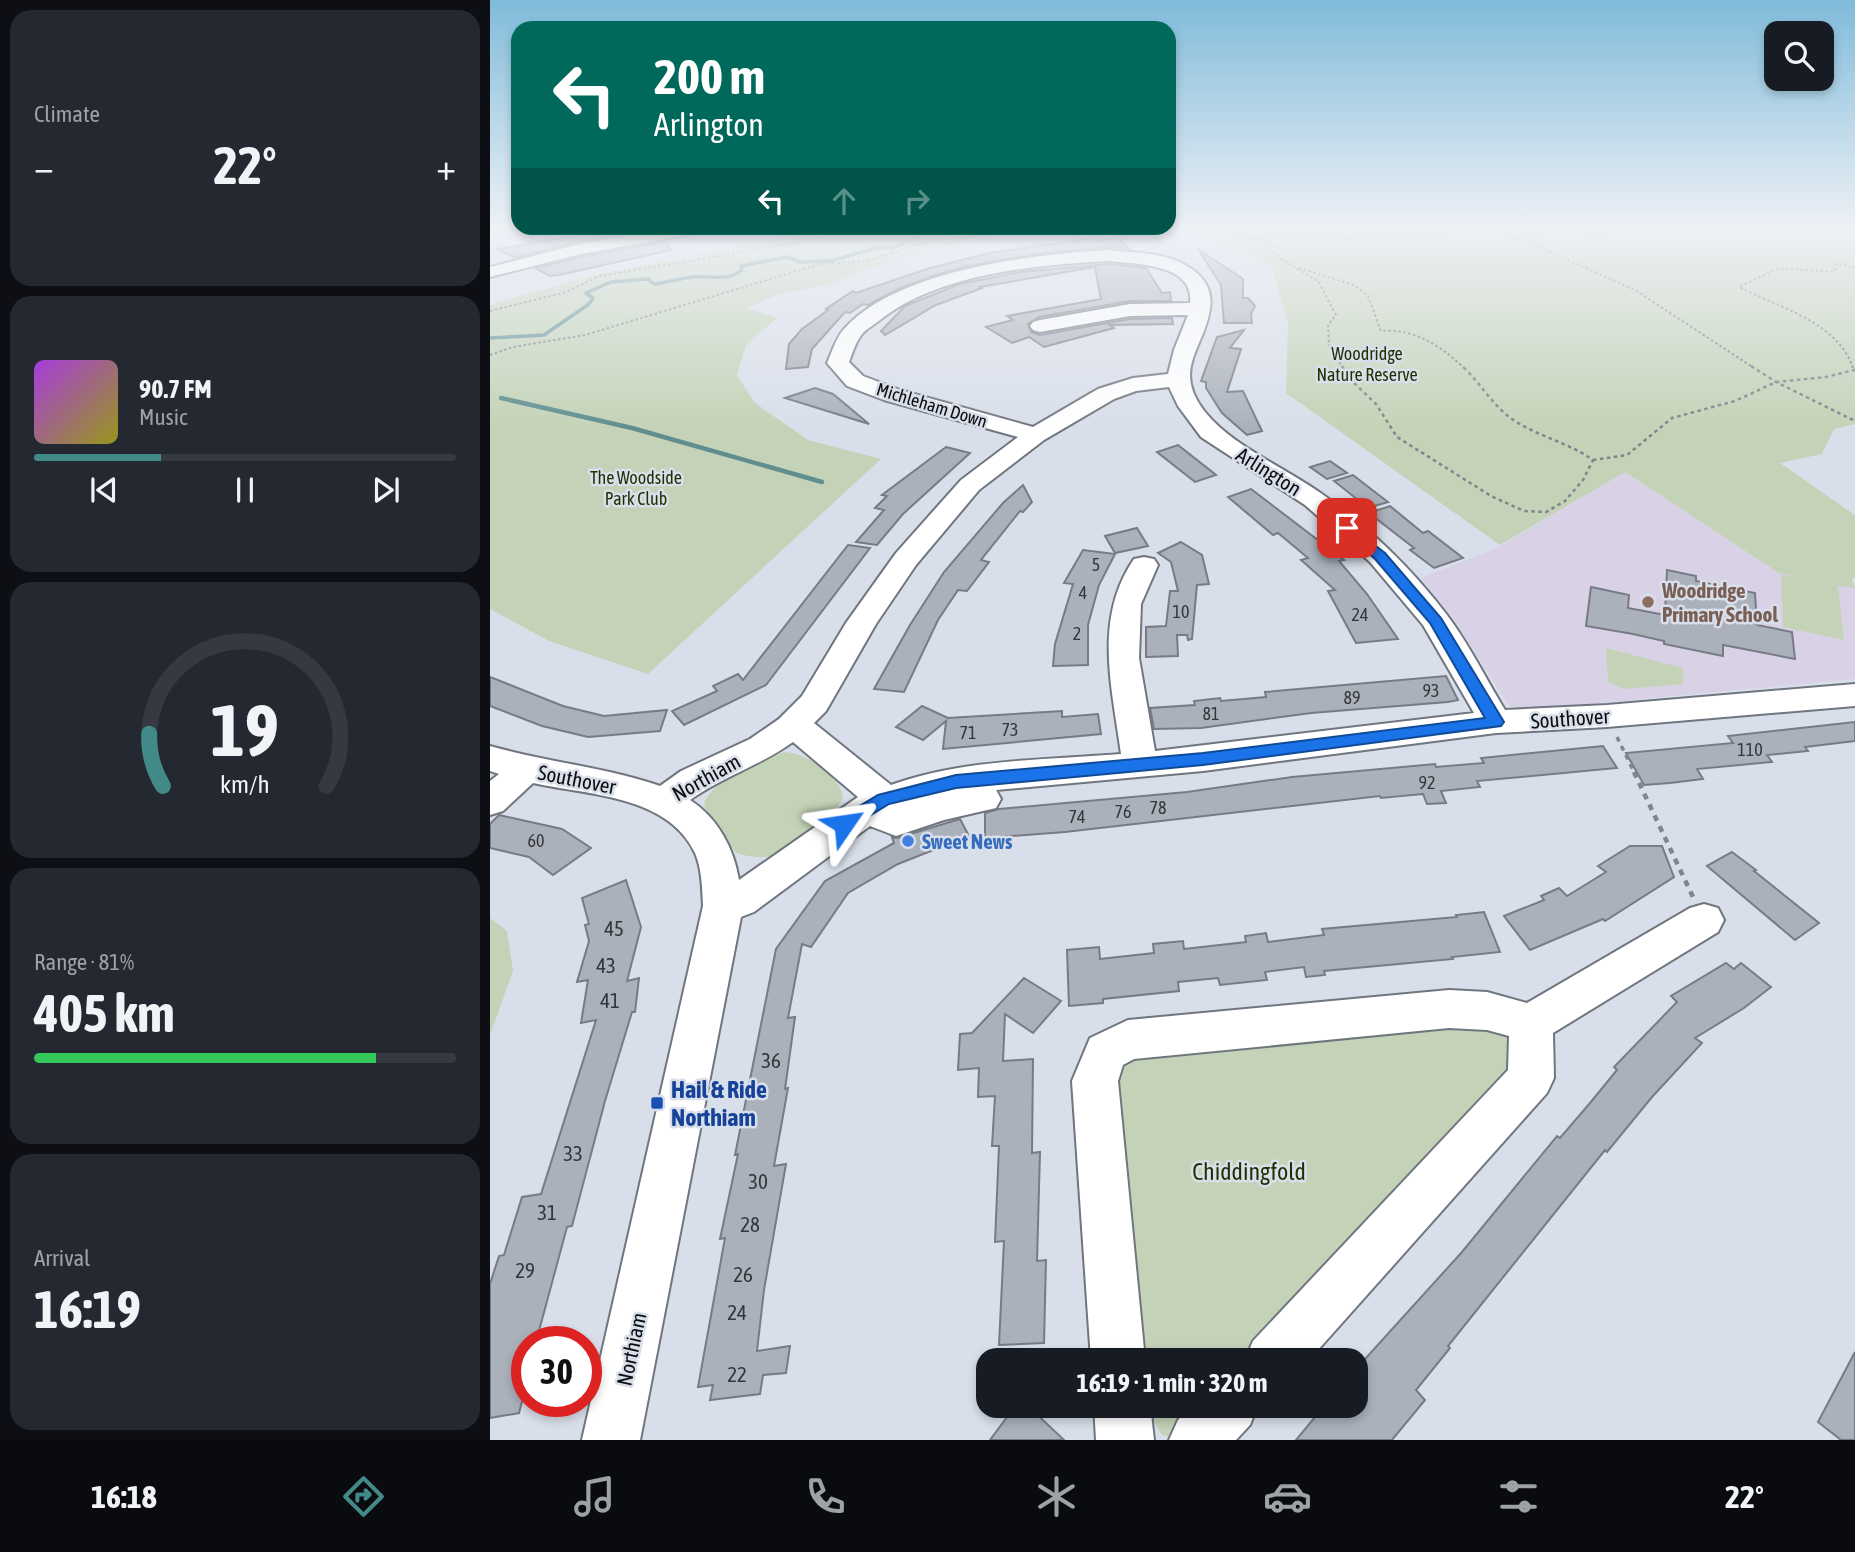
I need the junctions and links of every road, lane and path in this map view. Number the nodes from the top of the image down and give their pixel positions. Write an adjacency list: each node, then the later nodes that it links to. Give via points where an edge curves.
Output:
1 (553, 295): 10 (path)
2 (712, 295): 12 (path, via 585,335)
3 (911, 295): 16 (street, Michleham Down, via 886,306 847,337 838,363 855,381 892,395)
4 (1200, 295): 9 (street, Michleham Down)
5 (1326, 295): 17 (path, via 1336,314 1328,324 1329,345 1397,437 1490,496 1524,511 1546,512 1565,501)
6 (1367, 295): 17 (path, via 1381,331 1399,328 1417,334 1478,382 1503,413)
7 (1644, 295): 14 (path)
8 (1755, 295): 14 (path, via 1829,332 1852,357 1854,370)
9 (1201, 309): 11 (street, via 1130,310); 13 (street, via 1182,349)
10 (490, 311)
11 (1040, 326)
12 (490, 355)
13 (1178, 379): 16 (street, Northiam, via 1106,394); 21 (street, Arlington, via 1188,404 1209,432 1314,500 1409,587 1442,630)
14 (1776, 382): 15 (path); 17 (path, via 1735,401 1672,418 1627,455)
15 (1855, 421)
16 (1036, 435): 22 (street, Northiam, via 970,485 906,559 814,703)
17 (1592, 460)
18 (1144, 565): 25 (street, via 1126,604 1123,658)
19 (1855, 695): 20 (street, Southover)
20 (1607, 716): 21 (street, Southover); 32 (path)
21 (1496, 722): 24 (street, Southover)
22 (791, 727): 29 (street, Northiam, via 762,747 693,780); 30 (street, Southover, via 803,732)
23 (490, 758): 26 (street, Southover)
24 (1203, 759): 25 (street, Southover); 27 (street, Southover, via 1205,770 1183,782)
25 (1140, 764): 27 (street, Southover)
26 (526, 769): 28 (street); 29 (street, Southover, via 631,790)
27 (1020, 785): 30 (street, Southover, via 896,822 886,818)
28 (490, 802)
29 (663, 802): 31 (street, Northiam, via 685,817 713,852)
30 (878, 802): 31 (street, via 740,901)
31 (723, 906): 38 (street, Northiam)
32 (1704, 920): 33 (street)
33 (1531, 1023): 34 (street, via 1487,1011 1449,1009 1128,1040 1106,1052 1094,1080); 35 (street, via 1531,1078)
34 (1117, 1348)
35 (1283, 1348)
36 (1123, 1418): 39 (street)
37 (1218, 1418): 40 (street)
38 (611, 1440)
39 (1125, 1440)
40 (1198, 1440)

